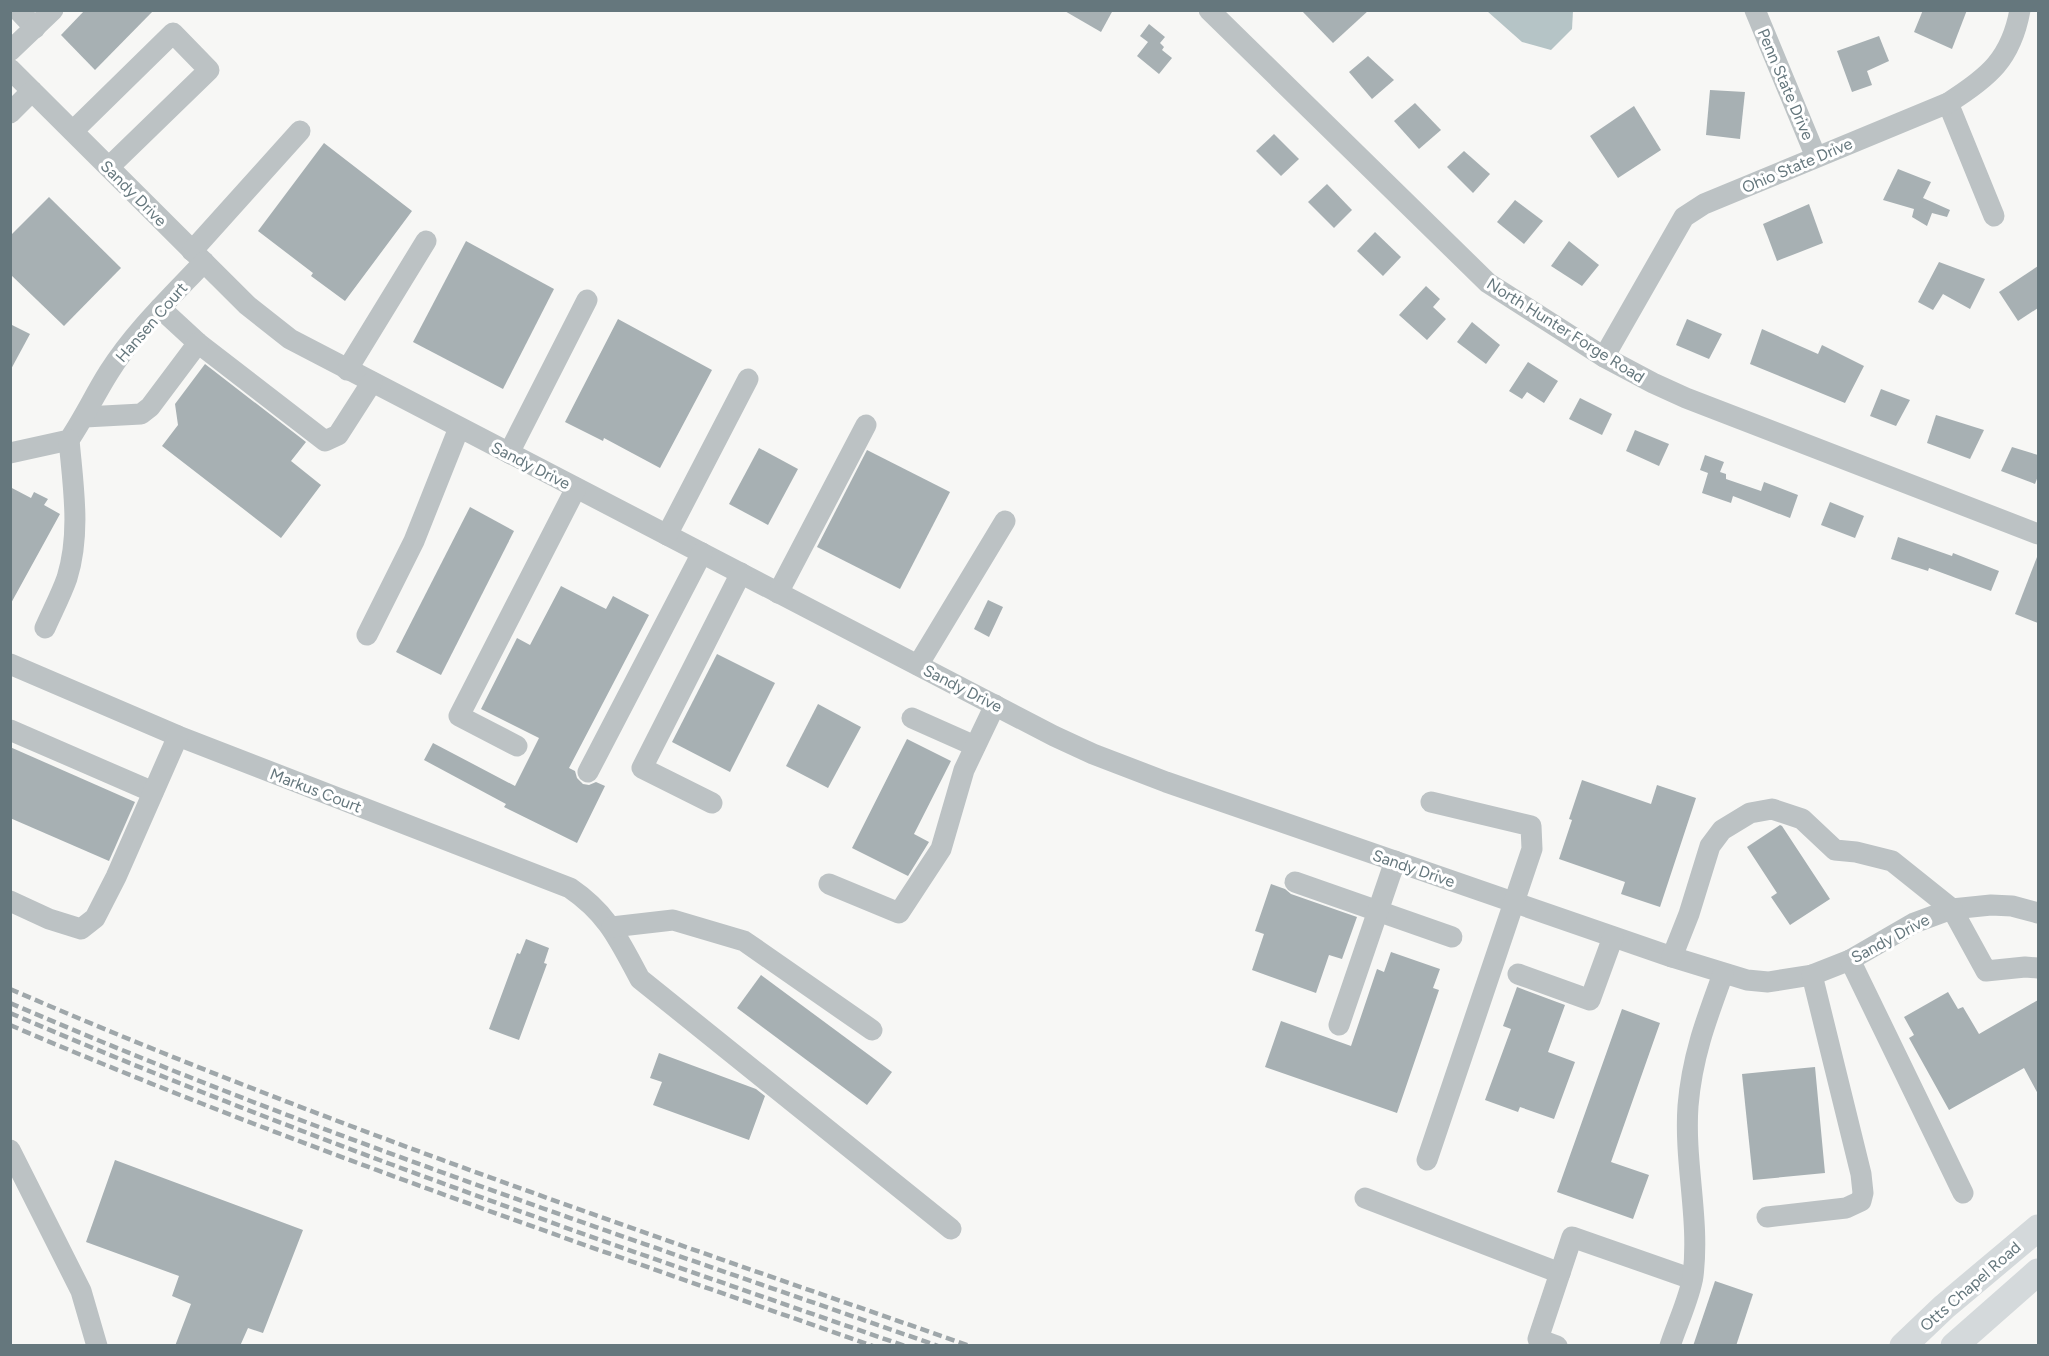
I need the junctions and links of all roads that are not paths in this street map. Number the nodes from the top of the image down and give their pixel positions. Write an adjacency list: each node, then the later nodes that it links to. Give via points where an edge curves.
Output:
1 (18, 10): 6 (street)
2 (53, 10): 6 (street)
3 (1209, 10): 22 (street, North Hunter Forge Road, via 1488,283)
4 (1755, 10): 14 (street, Penn State Drive)
5 (2020, 10): 10 (street, Ohio State Drive, via 2005,55 1989,74)
6 (34, 28): 7 (street)
7 (10, 51)
8 (10, 69): 9 (street, Sandy Drive)
9 (32, 91): 11 (street); 12 (street, Sandy Drive)
10 (1948, 103): 14 (street, Ohio State Drive); 16 (street)
11 (10, 113)
12 (73, 131): 15 (street, Sandy Drive); 15 (street, via 173,33 209,70)
13 (300, 131): 18 (street, Hansen Court)
14 (1816, 157): 22 (street, Ohio State Drive, via 1704,204 1684,217)
15 (109, 167): 18 (street, Sandy Drive)
16 (1994, 216)
17 (426, 241): 23 (street)
18 (198, 256): 20 (street, Hansen Court); 23 (street, Sandy Drive, via 266,321)
19 (587, 300): 31 (street)
20 (160, 309): 21 (street); 26 (street, Hansen Court, via 109,372)
21 (198, 343): 25 (street, via 325,441 338,435); 26 (street, via 141,414)
22 (1604, 357): 34 (street, North Hunter Forge Road, via 1686,398)
23 (347, 370): 25 (street, Sandy Drive)
24 (748, 379): 35 (street)
25 (372, 382): 28 (street, Sandy Drive)
26 (85, 417): 29 (street, Hansen Court)
27 (866, 425): 38 (street)
28 (459, 428): 31 (street, Sandy Drive); 40 (street, via 414,541)
29 (69, 440): 30 (street); 39 (street, via 76,512 74,541 67,577)
30 (10, 453)
31 (509, 453): 32 (street, Sandy Drive)
32 (576, 488): 35 (street, Sandy Drive); 47 (street, via 459,716)
33 (1005, 521): 42 (street)
34 (2038, 534)
35 (667, 535): 36 (street, Sandy Drive)
36 (702, 553): 37 (street, Sandy Drive); 49 (street)
37 (741, 573): 38 (street, Sandy Drive); 52 (street, via 642,768)
38 (778, 593): 42 (street, Sandy Drive)
39 (45, 628)
40 (367, 636)
41 (10, 664): 46 (street, Markus Court)
42 (918, 665): 43 (street, Sandy Drive)
43 (995, 705): 48 (street); 53 (street, Sandy Drive, via 1127,767)
44 (912, 718): 48 (street)
45 (10, 730): 50 (street)
46 (178, 736): 50 (street); 61 (street, Markus Court, via 570,888)
47 (517, 746)
48 (975, 746): 55 (street, via 941,849 899,913)
49 (588, 772)
50 (153, 792): 56 (street, via 95,918 81,928)
51 (1431, 802): 57 (street, via 1531,826 1532,849)
52 (712, 803)
53 (1395, 861): 57 (street, Sandy Drive); 59 (street)
54 (1295, 882): 59 (street)
55 (829, 884)
56 (10, 901)
57 (1515, 903): 63 (street, Sandy Drive); 73 (street)
58 (1952, 909): 60 (street, Sandy Drive, via 1991,905); 64 (street, via 1892,861 1835,850 1802,819 1772,809 1750,813 1722,831 1710,846); 65 (street, Sandy Drive, via 1914,923); 66 (street, via 1986,971)
59 (1378, 911): 62 (street); 70 (street)
60 (2038, 913)
61 (612, 927): 71 (street, via 673,920 744,941); 78 (street, Markus Court, via 640,979)
62 (1452, 937)
63 (1613, 937): 64 (street, Sandy Drive); 67 (street, via 1590,1000)
64 (1672, 957): 68 (street, Sandy Drive)
65 (1850, 960): 69 (street, Sandy Drive); 74 (street)
66 (2038, 968)
67 (1518, 974)
68 (1723, 974): 69 (street, Sandy Drive, via 1768,982); 81 (street, via 1698,1040 1688,1108 1695,1242)
69 (1812, 975): 76 (street, via 1863,1193 1861,1201 1846,1208)
70 (1339, 1025)
71 (872, 1030)
72 (10, 1150): 82 (street, via 81,1291)
73 (1427, 1160)
74 (1963, 1193)
75 (1365, 1198): 79 (street)
76 (1767, 1217)
77 (2038, 1228): 85 (main road, Otts Chapel Road)
78 (951, 1229)
79 (1560, 1272): 81 (street, via 1572,1237); 83 (street, via 1538,1339)
80 (2038, 1272): 86 (main road, Otts Chapel Road)
81 (1692, 1279): 84 (street)
82 (98, 1346)
83 (1557, 1346)
84 (1670, 1346)
85 (1904, 1346)
86 (1954, 1346)

